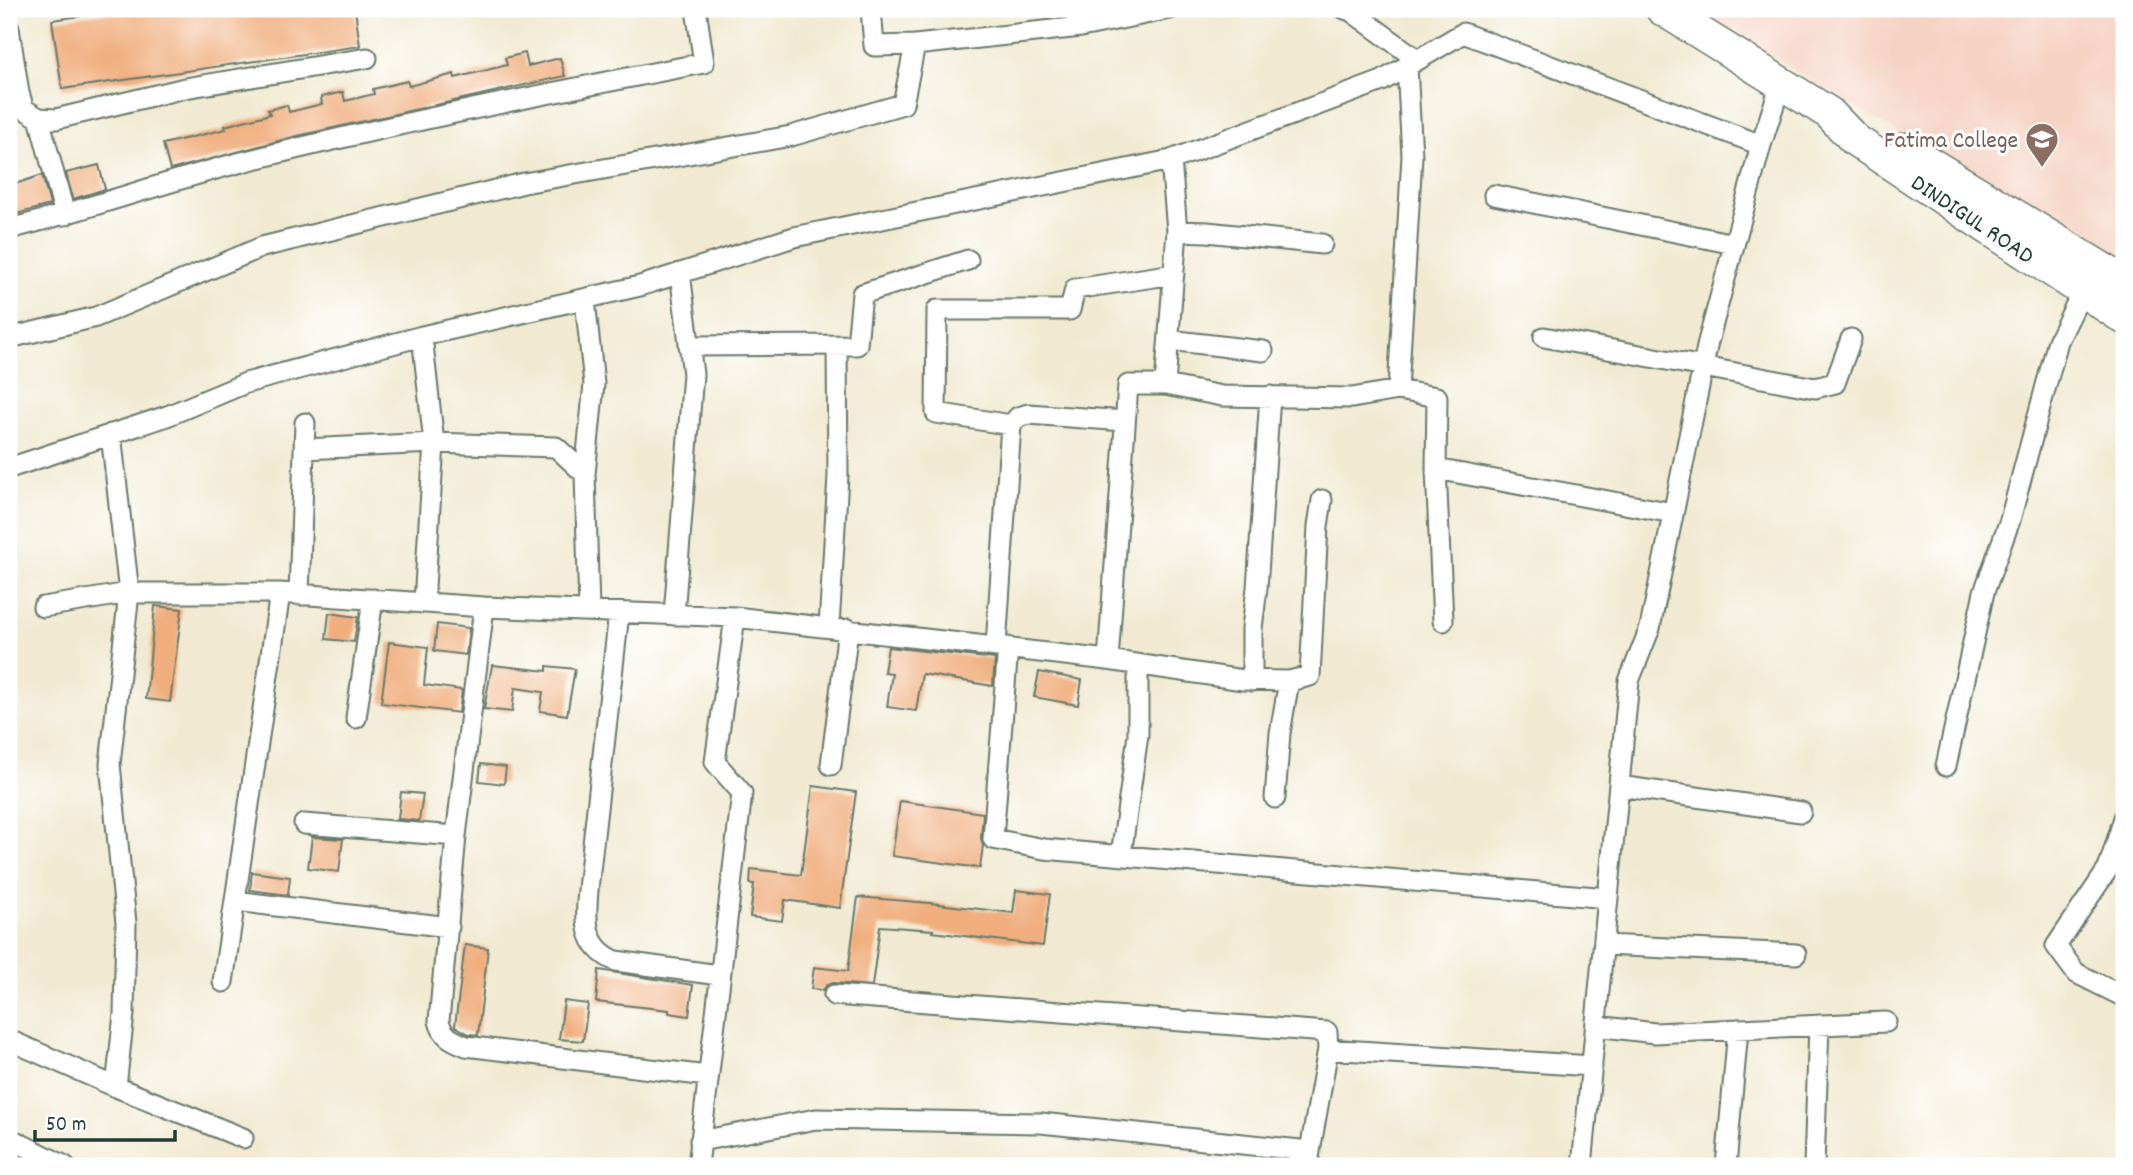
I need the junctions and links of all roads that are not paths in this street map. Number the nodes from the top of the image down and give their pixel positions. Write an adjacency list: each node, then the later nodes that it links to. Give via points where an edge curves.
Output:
1 (696, 9): 16 (street, via 704,63 376,130 235,164)
2 (871, 9): 7 (street, via 874,46)
3 (1170, 9): 7 (street, via 1081,27)
4 (1345, 9): 9 (street)
5 (1661, 9): 10 (main road, DINDIGUL ROAD)
6 (9, 28): 12 (street, via 24,109)
7 (915, 45): 30 (street, via 903,104 791,136 524,183 262,247 96,317)
8 (367, 58): 12 (street, via 185,88 56,119)
9 (1413, 63): 13 (street, via 1462,33); 14 (street, via 1382,81); 38 (street)
10 (1781, 83): 11 (main road, DINDIGUL ROAD); 13 (street)
11 (1829, 113): 24 (main road, DINDIGUL ROAD, via 1862,123); 25 (main road, DINDIGUL ROAD, via 1855,140)
12 (39, 118): 16 (street)
13 (1761, 145): 20 (street)
14 (1171, 160): 18 (street); 22 (street, via 794,236)
15 (1494, 195): 20 (street)
16 (65, 215): 17 (street)
17 (9, 229)
18 (1177, 231): 19 (street); 23 (street)
19 (1322, 244)
20 (1734, 244): 36 (street)
21 (968, 260): 33 (street, via 862,295 857,345)
22 (680, 273): 26 (street); 34 (street)
23 (1174, 274): 32 (street); 42 (street, via 1075,289 1070,310 937,310 936,413)
24 (2124, 282)
25 (2083, 290): 27 (main road, DINDIGUL ROAD); 71 (street, via 2058,341 2010,520 1984,592)
26 (585, 300): 28 (street); 48 (street, via 594,384)
27 (2124, 318)
28 (422, 336): 43 (street, via 246,383); 44 (street)
29 (1545, 337): 36 (street)
30 (9, 338)
31 (1851, 339): 36 (street, via 1835,383 1825,386)
32 (1168, 340): 35 (street); 37 (street)
33 (836, 345): 34 (street); 62 (street, via 838,476)
34 (690, 346): 59 (street, via 692,386)
35 (1263, 351)
36 (1703, 368): 50 (street)
37 (1165, 385): 39 (street, via 1222,396); 40 (street, via 1128,385)
38 (1398, 390): 39 (street, via 1352,398); 47 (street, via 1437,397)
39 (1270, 396): 67 (street)
40 (1125, 421): 42 (street, via 1028,414); 65 (street)
41 (305, 423): 45 (street)
42 (1011, 425): 64 (street)
43 (111, 434): 46 (street); 51 (street)
44 (434, 443): 45 (street); 48 (street, via 556,447); 54 (street)
45 (304, 449): 52 (street)
46 (9, 468)
47 (1436, 469): 50 (street); 61 (street)
48 (585, 474): 57 (street)
49 (1322, 500): 68 (street, via 1310,676)
50 (1674, 513): 72 (street, via 1650,628 1629,681)
51 (129, 593): 52 (street); 55 (street); 96 (street, via 110,764 126,923 124,1014)
52 (289, 594): 53 (street); 80 (street)
53 (373, 599): 54 (street); 69 (street)
54 (424, 603): 56 (street)
55 (43, 607)
56 (484, 607): 57 (street); 77 (street)
57 (589, 611): 58 (street)
58 (619, 613): 59 (street); 84 (street, via 589,880 589,935 602,955 616,961)
59 (674, 615): 60 (street)
60 (735, 617): 62 (street); 84 (street, via 715,762 742,793)
61 (1443, 621)
62 (828, 627): 63 (street)
63 (848, 629): 64 (street); 70 (street)
64 (1002, 647): 65 (street); 78 (street, via 993,839 1044,849)
65 (1108, 660): 66 (street)
66 (1138, 665): 67 (street); 78 (street, via 1138,735)
67 (1252, 681): 68 (street)
68 (1289, 681): 73 (street)
69 (356, 718)
70 (831, 765)
71 (1946, 766)
72 (1619, 786): 74 (street); 79 (street)
73 (1275, 798)
74 (1801, 812)
75 (2124, 818): 87 (street, via 2108,869 2056,946 2076,973)
76 (304, 824): 77 (street)
77 (456, 836): 81 (street)
78 (1121, 855): 79 (street)
79 (1608, 898): 82 (street)
80 (235, 901): 81 (street); 85 (street)
81 (449, 927): 95 (street, via 439,1021 448,1039 466,1046)
82 (1604, 945): 83 (street); 90 (street)
83 (1796, 954)
84 (719, 975): 95 (street)
85 (223, 982)
86 (834, 995): 93 (street, via 1326,1032)
87 (2124, 997)
88 (1886, 1022): 89 (street)
89 (1819, 1025): 91 (street); 105 (street)
90 (1595, 1026): 91 (street, via 1655,1033); 94 (street)
91 (1738, 1029): 104 (street)
92 (9, 1040): 96 (street)
93 (1328, 1049): 94 (street); 100 (street)
94 (1592, 1066): 103 (street)
95 (708, 1076): 99 (street)
96 (116, 1087): 98 (street)
97 (9, 1138): 101 (street)
98 (243, 1138)
99 (700, 1141): 100 (street, via 816,1119 1041,1123); 102 (street)
100 (1309, 1158)
101 (65, 1166)
102 (698, 1166)
103 (1582, 1166)
104 (1726, 1166)
105 (1814, 1166)

